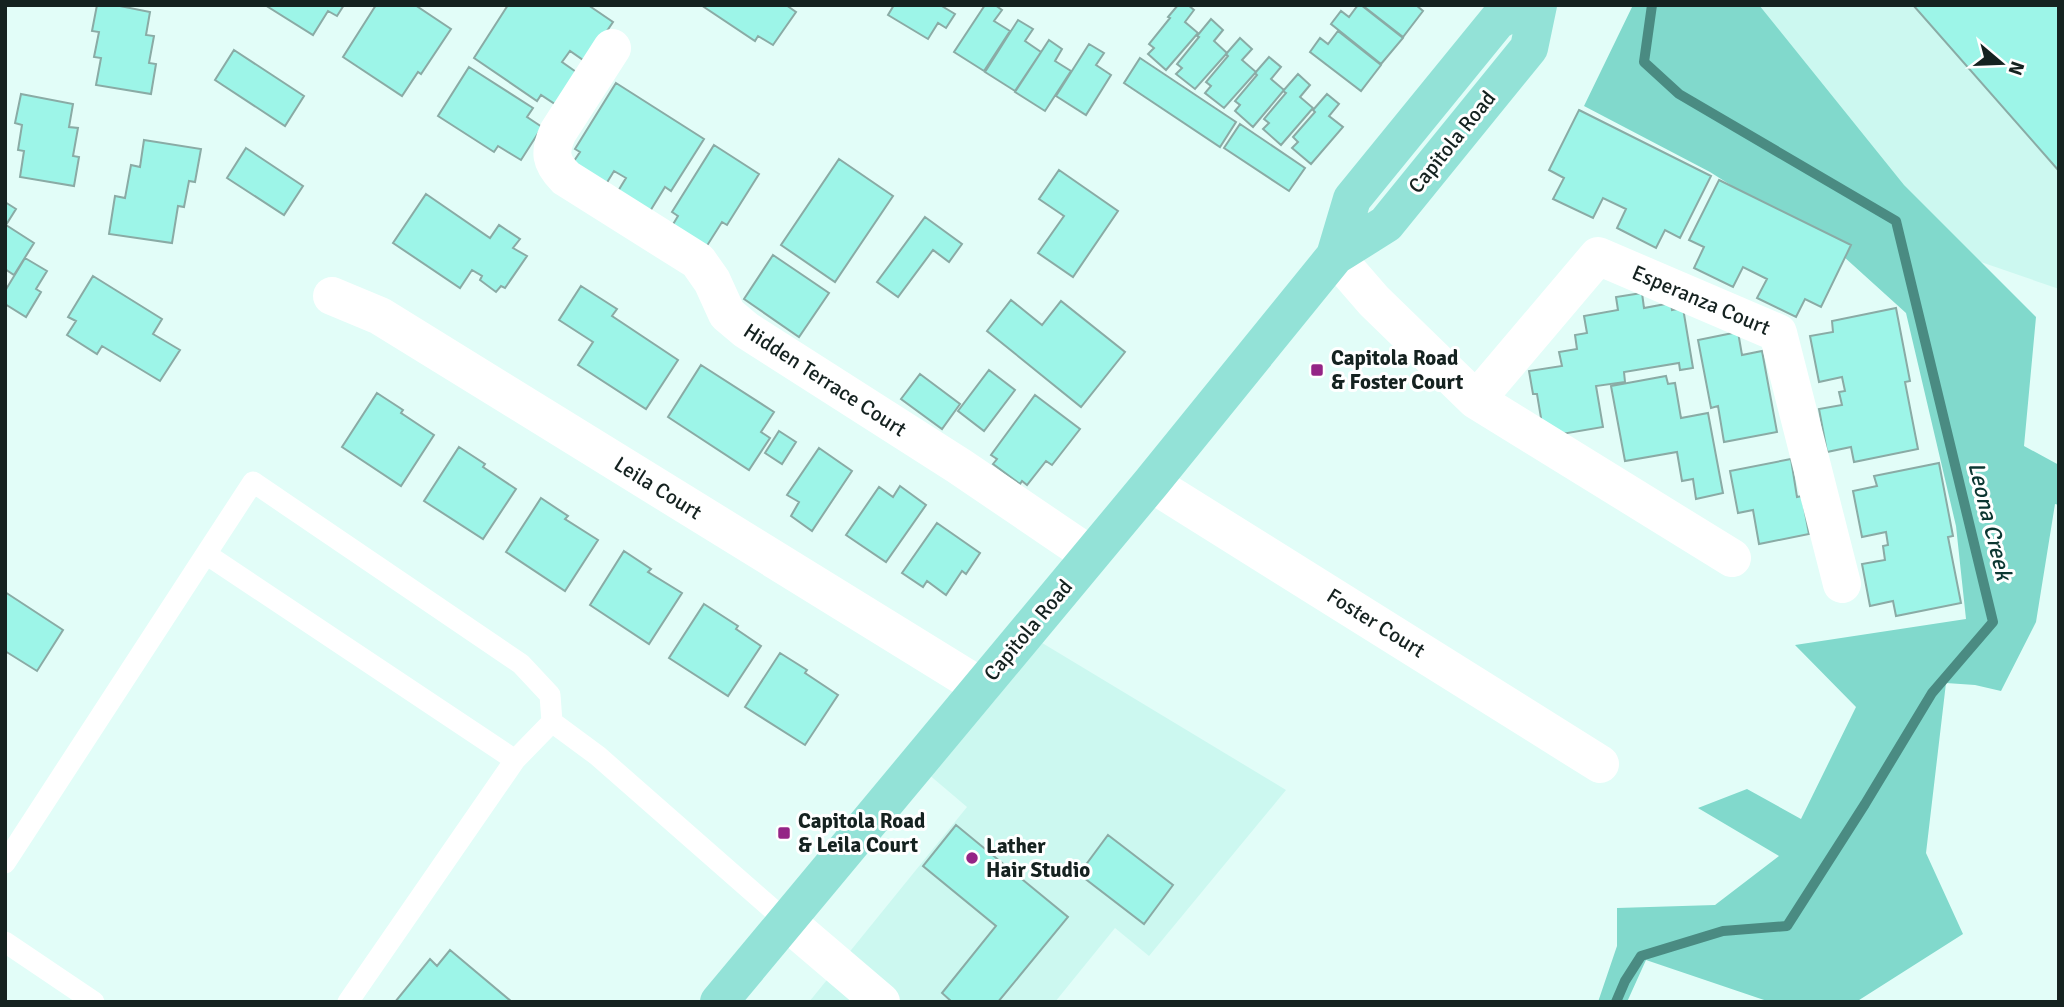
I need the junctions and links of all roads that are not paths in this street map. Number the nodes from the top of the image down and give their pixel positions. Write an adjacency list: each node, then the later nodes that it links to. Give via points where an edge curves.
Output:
1 (1525, 5): 4 (main road, Capitola Road, via 1497,21 1352,199)
2 (1538, 5): 4 (main road, Capitola Road, via 1529,48 1386,224)
3 (612, 48): 9 (street, Hidden Terrace Court, via 552,145 552,158 566,178 698,261 727,314 746,330)
4 (1335, 256): 6 (street, via 1374,301); 7 (main road, Capitola Road)
5 (332, 296): 12 (street, Leila Court, via 380,316)
6 (1476, 400): 10 (street); 11 (street, Esperanza Court, via 1598,256 1778,333)
7 (1151, 483): 9 (main road, Capitola Road); 15 (street, Foster Court)
8 (206, 554): 13 (lane, via 253,482 521,664 550,695); 14 (lane); 16 (lane)
9 (1090, 555): 12 (main road, Capitola Road)
10 (1732, 558)
11 (1842, 584)
12 (981, 687): 17 (main road, Capitola Road)
13 (552, 722): 14 (lane); 17 (lane, via 598,756)
14 (515, 761): 20 (lane)
15 (1600, 764)
16 (5, 863)
17 (786, 921): 21 (main road, Capitola Road); 22 (street)
18 (5, 942): 19 (lane)
19 (94, 1002)
20 (348, 1002)
21 (719, 1002)
22 (881, 1002)

